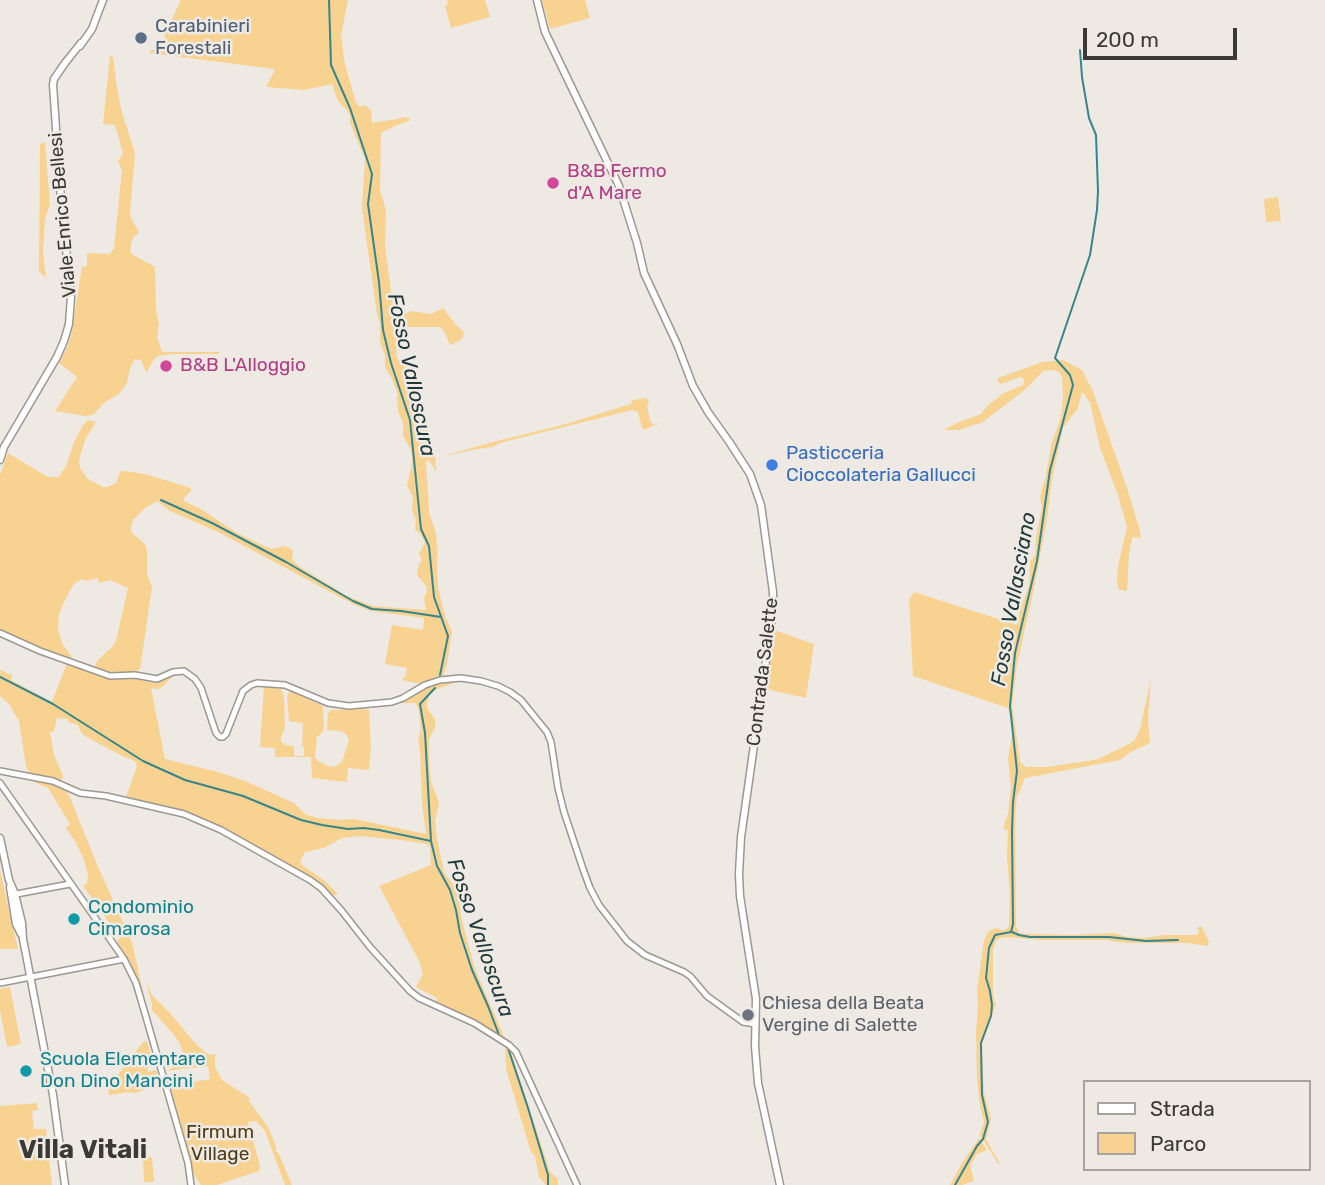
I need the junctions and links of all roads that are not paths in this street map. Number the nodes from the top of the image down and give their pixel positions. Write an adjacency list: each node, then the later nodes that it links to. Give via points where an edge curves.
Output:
1 (103, 0): 3 (main road, Viale Enrico Bellesi, via 92,29 54,79 71,297 69,324 57,357)
2 (537, 0): 13 (main road, Contrada Salette, via 545,32 619,186 644,273 693,386 750,474 761,505 773,611 739,866)
3 (0, 460)
4 (0, 633): 13 (street, via 110,677 157,680 184,671 201,688 220,737 226,734 243,691 257,683 285,685 328,703 349,706 392,702 425,685 461,678 510,692 547,732 564,811 599,905 645,955 684,972 707,996 743,1022)
5 (0, 771): 16 (street, via 184,814 310,880 419,999 460,1015 516,1052)
6 (0, 783): 8 (street)
7 (0, 838): 9 (main road)
8 (70, 884): 9 (street); 10 (street)
9 (13, 895): 11 (main road)
10 (124, 959): 11 (street); 15 (street, via 145,1013)
11 (30, 977): 12 (street); 14 (main road)
12 (0, 983)
13 (756, 1024): 17 (main road, Contrada Salette, via 758,1083)
14 (65, 1185)
15 (191, 1185)
16 (577, 1185)
17 (780, 1185)

